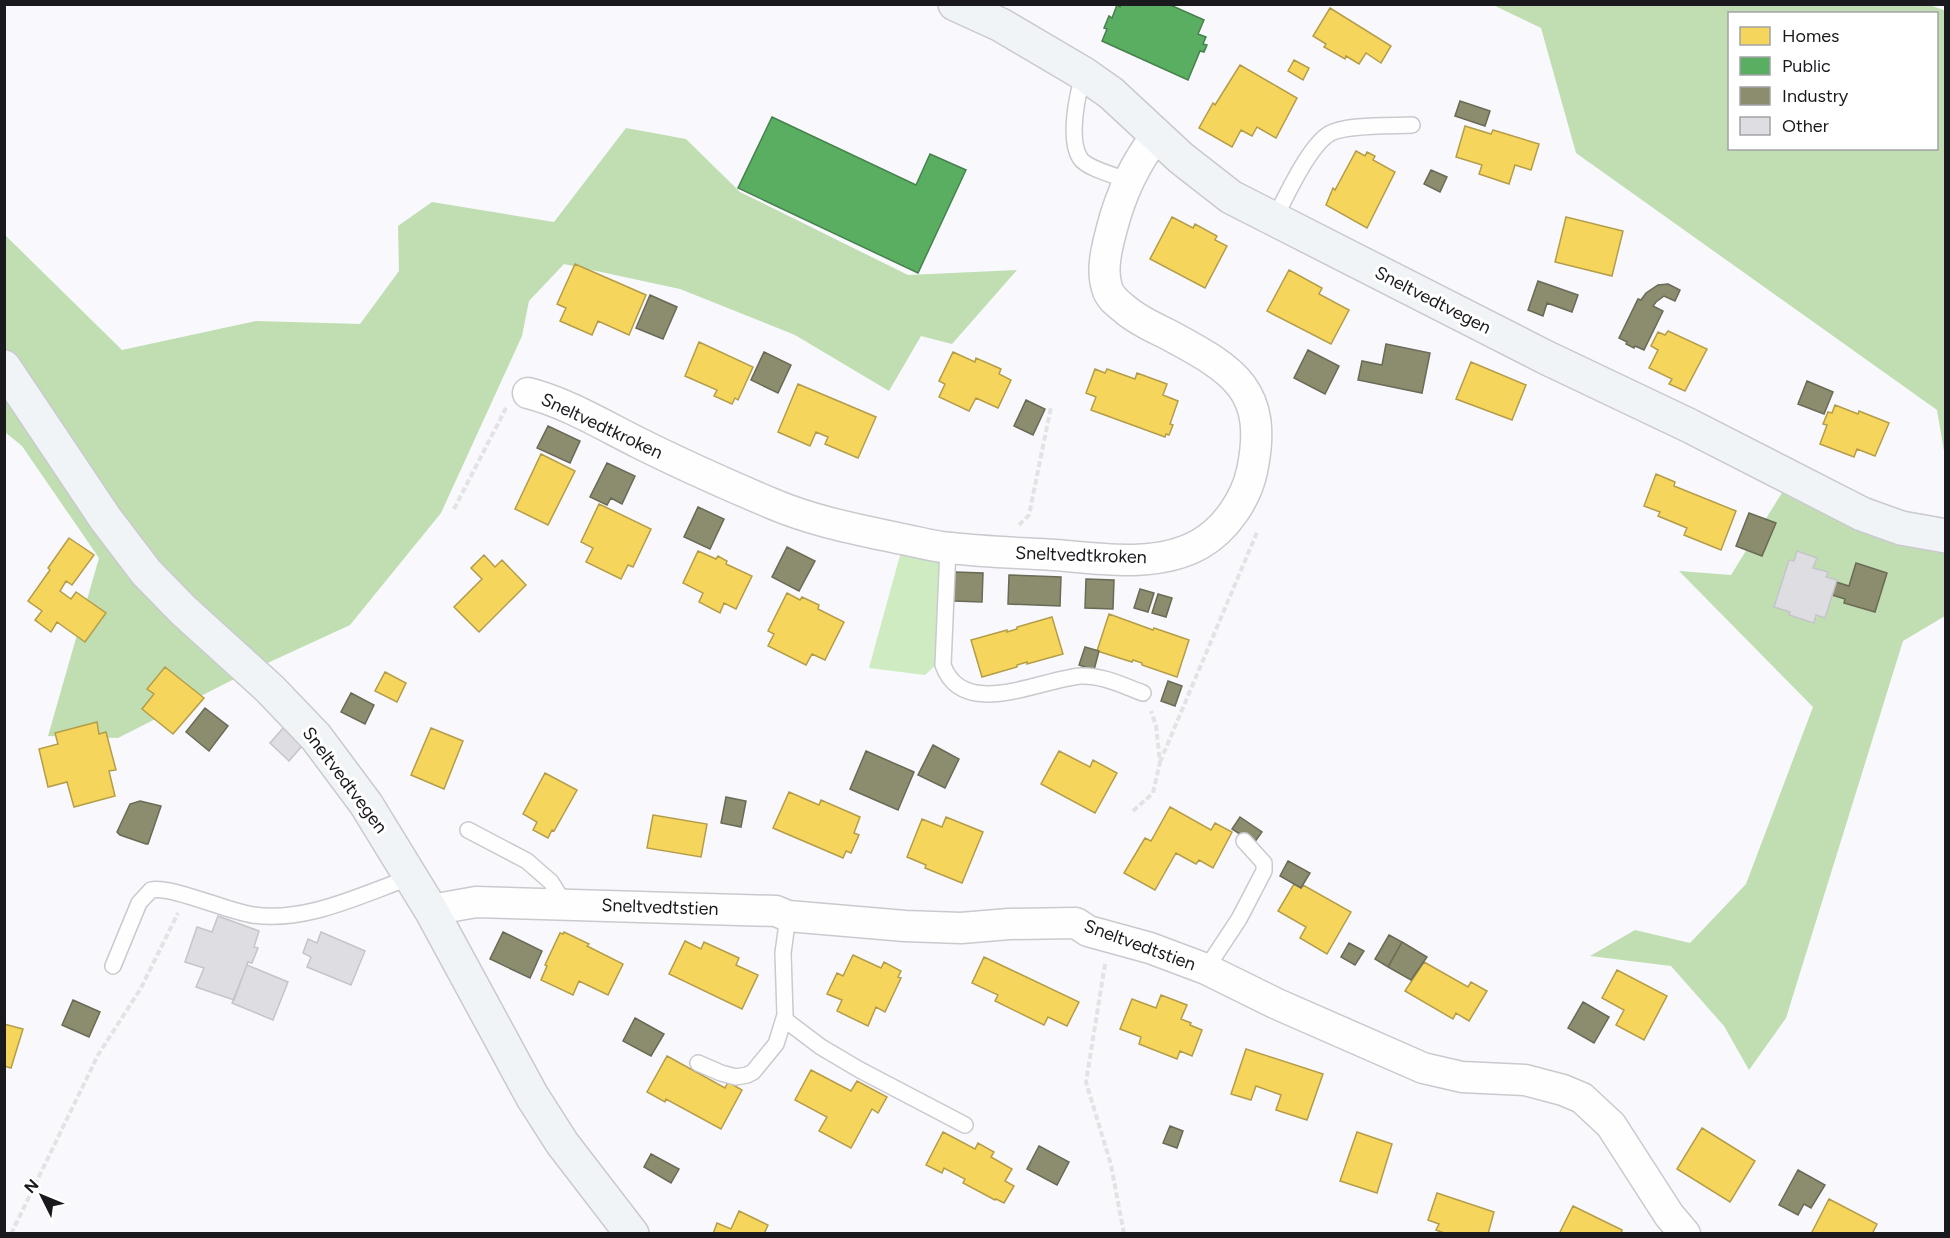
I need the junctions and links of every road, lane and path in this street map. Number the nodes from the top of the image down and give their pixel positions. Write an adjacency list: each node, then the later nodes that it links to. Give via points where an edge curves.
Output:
1 (955, 4): 2 (main road, Sneltvedtvegen, via 1001,25)
2 (1084, 74): 4 (main road, Sneltvedtvegen); 5 (lane, via 1074,118 1080,159)
3 (1412, 125): 6 (lane, via 1346,129 1329,134 1313,151)
4 (1156, 135): 5 (street, Sneltvedtkroken); 6 (main road, Sneltvedtvegen, via 1211,183)
5 (1127, 180): 14 (street, Sneltvedtkroken, via 1107,249 1107,290 1134,316 1221,366 1246,392 1256,415 1257,446 1250,480 1234,512 1212,536 1182,552 1129,559)
6 (1274, 220): 12 (main road, Sneltvedtvegen, via 1862,514 1901,528)
7 (4, 367): 20 (main road, Sneltvedtvegen, via 129,551 183,610 316,737 366,804)
8 (528, 393): 10 (path, via 514,397 504,412); 13 (street, Sneltvedtkroken, via 564,405 798,514)
9 (1051, 406): 14 (path, via 1029,515)
10 (454, 509)
11 (1261, 524): 16 (path)
12 (1946, 536)
13 (948, 548): 14 (street, Sneltvedtkroken); 15 (lane, via 943,665 957,687 994,694 1081,676)
14 (994, 551)
15 (1143, 693): 16 (path, via 1156,726)
16 (1160, 762): 17 (path, via 1153,793)
17 (1133, 811)
18 (468, 830): 22 (lane, via 527,861 551,882)
19 (1244, 841): 27 (lane, via 1264,863 1264,871)
20 (412, 877): 21 (lane, via 322,909 288,916 255,915); 23 (main road, Sneltvedtvegen)
21 (186, 896): 26 (lane, via 157,889 142,897); 31 (path, via 141,988 98,1055)
22 (564, 903): 23 (street, Sneltvedtstien, via 476,902); 24 (street, Sneltvedtstien, via 776,911)
23 (431, 910): 32 (main road, Sneltvedtvegen, via 532,1096 562,1143)
24 (788, 916): 25 (street, Sneltvedtstien, via 927,927 1076,922 1088,931); 28 (lane, via 783,953)
25 (1109, 936): 27 (street, Sneltvedtstien); 33 (path, via 1086,1082 1111,1166)
26 (113, 966)
27 (1206, 969): 34 (street, Sneltvedtstien, via 1423,1068 1462,1077 1525,1080 1582,1098 1611,1125 1669,1215)
28 (784, 1019): 29 (lane, via 776,1044 753,1072 736,1077); 30 (lane, via 860,1071)
29 (698, 1063)
30 (965, 1125)
31 (11, 1233)
32 (632, 1233)
33 (1124, 1233)
34 (1685, 1233)

